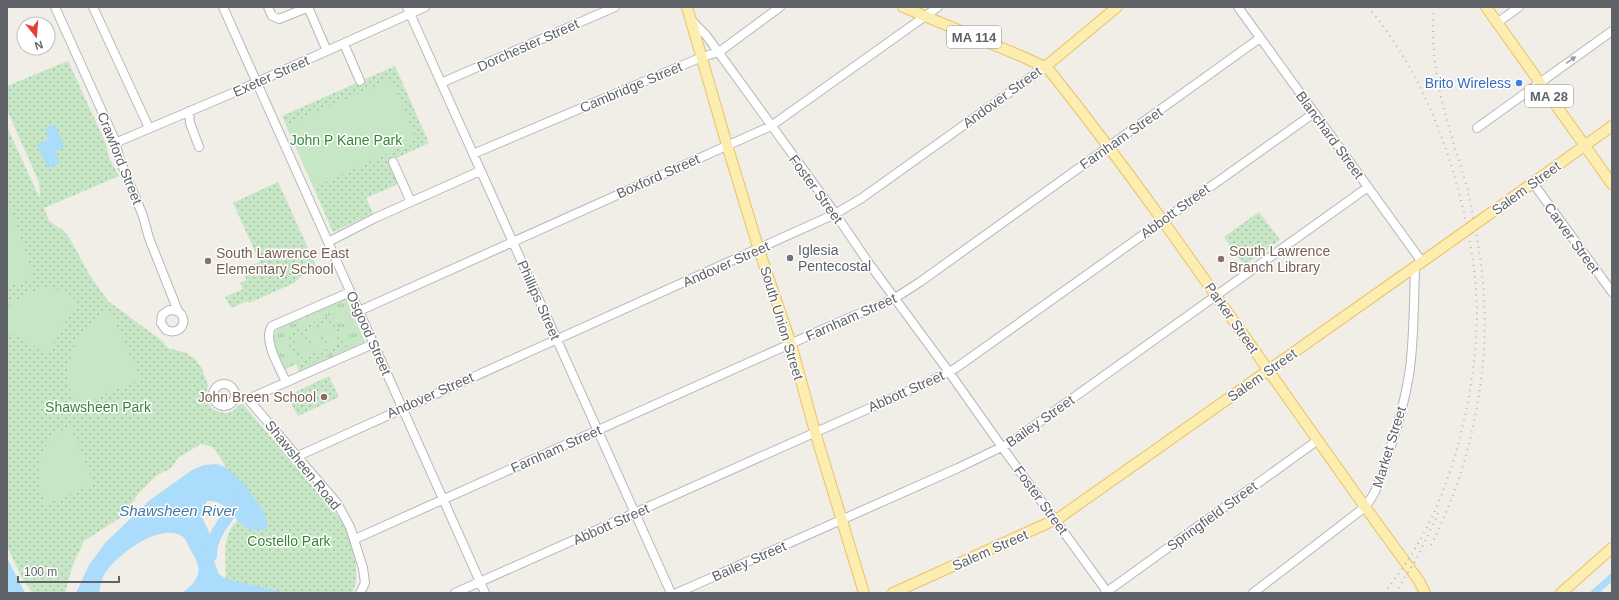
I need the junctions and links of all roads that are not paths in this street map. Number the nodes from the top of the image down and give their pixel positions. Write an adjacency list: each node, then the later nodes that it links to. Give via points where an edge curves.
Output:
1 (55, 7): 37 (street, Crawford Street)
2 (93, 7): 35 (street)
3 (223, 7): 28 (street, Osgood Street)
4 (268, 7): 5 (street, via 272,16 279,19)
5 (309, 7): 23 (street)
6 (425, 7): 16 (street, Exeter Street)
7 (615, 7): 29 (street, Dorchester Street)
8 (687, 7): 18 (main road, South Union Street)
9 (780, 7): 24 (street, Cambridge Street)
10 (903, 7): 17 (main road, MA 114)
11 (938, 7): 17 (street, Boxford Street)
12 (1117, 7): 26 (main road, Andover Street)
13 (1238, 7): 21 (street, Blanchard Street)
14 (1486, 7): 19 (main road, MA 28)
15 (1519, 7): 19 (street)
16 (409, 10): 22 (street, Exeter Street); 29 (street, Phillips Street)
17 (925, 16): 26 (main road, MA 114); 33 (street, Boxford Street)
18 (691, 20): 24 (street, Foster Street); 25 (main road, South Union Street)
19 (1497, 23): 30 (main road, MA 28)
20 (1612, 31): 30 (street, one-way to 20)
21 (1260, 38): 32 (street, Blanchard Street); 41 (street, Farnham Street)
22 (344, 44): 23 (street, Exeter Street); 27 (street)
23 (328, 51): 28 (street, Exeter Street)
24 (718, 52): 25 (street, Cambridge Street); 33 (street, Foster Street)
25 (702, 57): 38 (main road, South Union Street); 42 (street, Cambridge Street)
26 (1045, 67): 41 (main road, Parker Street / MA 114); 49 (street, Andover Street, via 862,198)
27 (360, 81)
28 (257, 83): 31 (street, Exeter Street); 52 (street, Osgood Street)
29 (441, 83): 42 (street, Phillips Street)
30 (1540, 83): 36 (street); 39 (main road, MA 28)
31 (189, 111): 35 (street, Exeter Street); 40 (street, via 190,123)
32 (1314, 113): 47 (street, Blanchard Street); 50 (street, Abbott Street)
33 (771, 126): 38 (street, Boxford Street); 49 (street, Foster Street)
34 (1612, 126): 39 (main road, Salem Street)
35 (149, 128): 37 (street, Exeter Street)
36 (1477, 128)
37 (115, 143): 59 (street, Crawford Street)
38 (727, 145): 51 (street, Boxford Street); 53 (main road, South Union Street)
39 (1584, 146): 45 (main road, Salem Street); 46 (main road, MA 28)
40 (199, 147)
41 (1109, 147): 50 (main road, Parker Street / MA 114); 58 (street, Farnham Street)
42 (473, 154): 44 (street, Phillips Street)
43 (393, 162): 48 (street)
44 (480, 170): 48 (street); 51 (street, Phillips Street)
45 (1533, 183): 54 (main road, Salem Street, bridge); 56 (street, Carver Street)
46 (1612, 184)
47 (1368, 187): 54 (street, Blanchard Street); 57 (street, Bailey Street)
48 (410, 202): 52 (street)
49 (835, 214): 53 (street, Andover Street); 58 (street, Foster Street)
50 (1162, 220): 57 (main road, Parker Street / MA 114); 65 (street, Abbott Street)
51 (512, 241): 60 (street, Boxford Street); 61 (street, Phillips Street)
52 (328, 242): 55 (street, Osgood Street)
53 (759, 250): 61 (street, Andover Street); 63 (main road, South Union Street)
54 (1421, 263): 64 (main road, Salem Street); 76 (street, Market Street, via 1411,361 1401,413 1381,478)
55 (350, 292): 60 (street, Osgood Street); 66 (street, via 272,326 268,335 270,345)
56 (1612, 292)
57 (1216, 295): 64 (main road, Parker Street / MA 114); 73 (street, Bailey Street)
58 (895, 298): 63 (street, Farnham Street); 65 (street, Foster Street)
59 (178, 311)
60 (359, 311): 62 (street, Osgood Street)
61 (556, 339): 69 (street, Andover Street); 70 (street, Phillips Street)
62 (373, 344): 66 (street); 69 (street, Osgood Street)
63 (791, 344): 70 (street, Farnham Street); 71 (main road, South Union Street)
64 (1269, 370): 72 (main road, Parker Street / MA 114); 79 (main road, Salem Street)
65 (949, 372): 71 (street, Abbott Street); 73 (street, Foster Street)
66 (286, 382): 68 (street)
67 (236, 396): 68 (street)
68 (248, 399): 74 (street, Shawsheen Road)
69 (402, 408): 74 (street, Andover Street); 75 (street, Osgood Street)
70 (598, 431): 75 (street, Farnham Street); 77 (street, Phillips Street)
71 (815, 432): 77 (street, Abbott Street); 78 (main road, South Union Street)
72 (1318, 440): 76 (main road, Parker Street / MA 114); 90 (street, Springfield Street)
73 (1002, 447): 78 (street, Bailey Street); 79 (street, Foster Street)
74 (298, 456): 80 (street, Shawsheen Road, via 336,503)
75 (442, 499): 80 (street, Farnham Street); 82 (street, Osgood Street)
76 (1366, 508): 91 (street, Market Street); 92 (main road, Parker Street / MA 114, via 1419,580)
77 (635, 513): 82 (street, Abbott Street); 86 (street, Phillips Street)
78 (841, 520): 87 (street, Bailey Street); 88 (main road, South Union Street)
79 (1055, 520): 89 (main road, Salem Street); 90 (street, Foster Street)
80 (355, 539): 83 (street, Shawsheen Road, via 365,576)
81 (1612, 548): 93 (main road)
82 (480, 582): 84 (street, Abbott Street); 85 (street, Osgood Street)
83 (360, 593)
84 (455, 593)
85 (485, 593)
86 (671, 593)
87 (677, 593)
88 (864, 593)
89 (893, 593)
90 (1107, 593)
91 (1253, 593)
92 (1425, 593)
93 (1561, 593)

